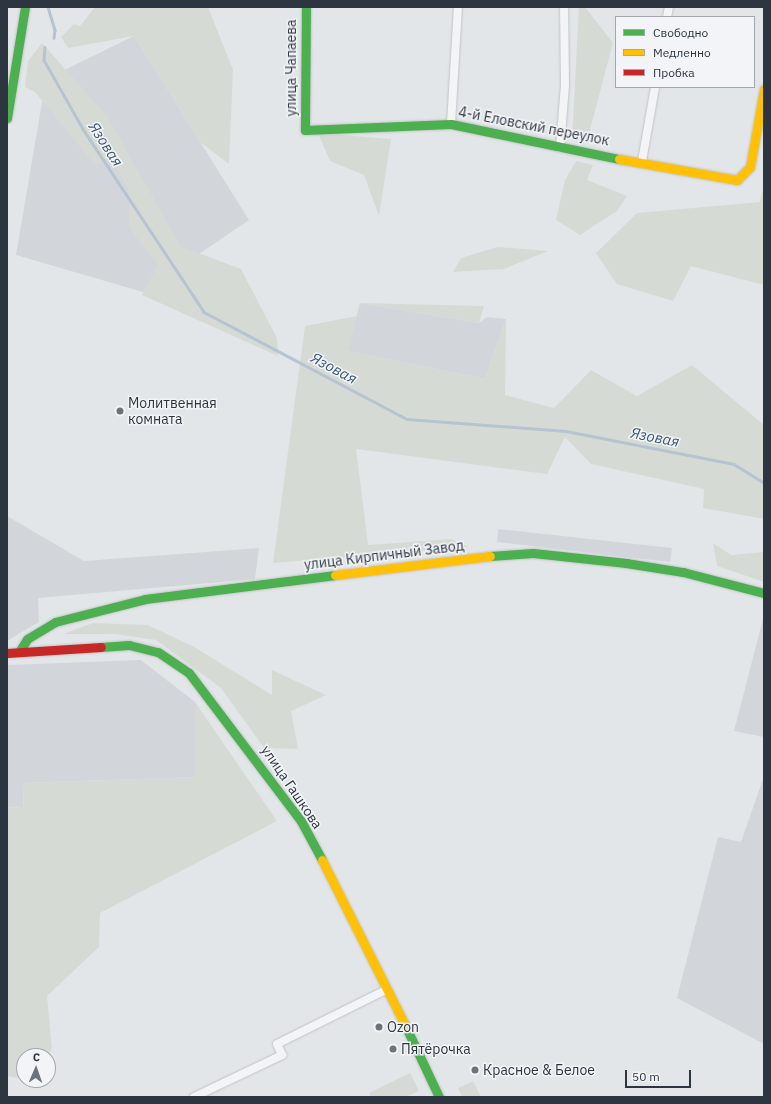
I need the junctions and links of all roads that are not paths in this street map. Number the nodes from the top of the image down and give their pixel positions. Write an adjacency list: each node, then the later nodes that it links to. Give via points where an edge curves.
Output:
1 (25, 7): 7 (street)
2 (306, 7): 9 (street, улица Чапаева)
3 (458, 7): 8 (street)
4 (564, 7): 10 (street, via 565,85)
5 (655, 88): 11 (street)
6 (764, 89): 11 (street, 4-й Еловский переулок, via 750,167 737,180)
7 (7, 118)
8 (451, 124): 9 (street, 4-й Еловский переулок); 10 (street, 4-й Еловский переулок)
9 (305, 130)
10 (560, 148): 11 (street, 4-й Еловский переулок)
11 (642, 161)
12 (764, 593): 13 (street, улица Кирпичный Завод, via 632,564 533,554 478,557 145,599 55,622 27,639)
13 (19, 652): 14 (street, улица Гашкова); 15 (street, улица Гашкова, via 129,645 158,652 189,673 301,820)
14 (7, 653)
15 (386, 990): 16 (street, via 277,1044 282,1055); 17 (street, улица Гашкова)
16 (194, 1097)
17 (439, 1097)

